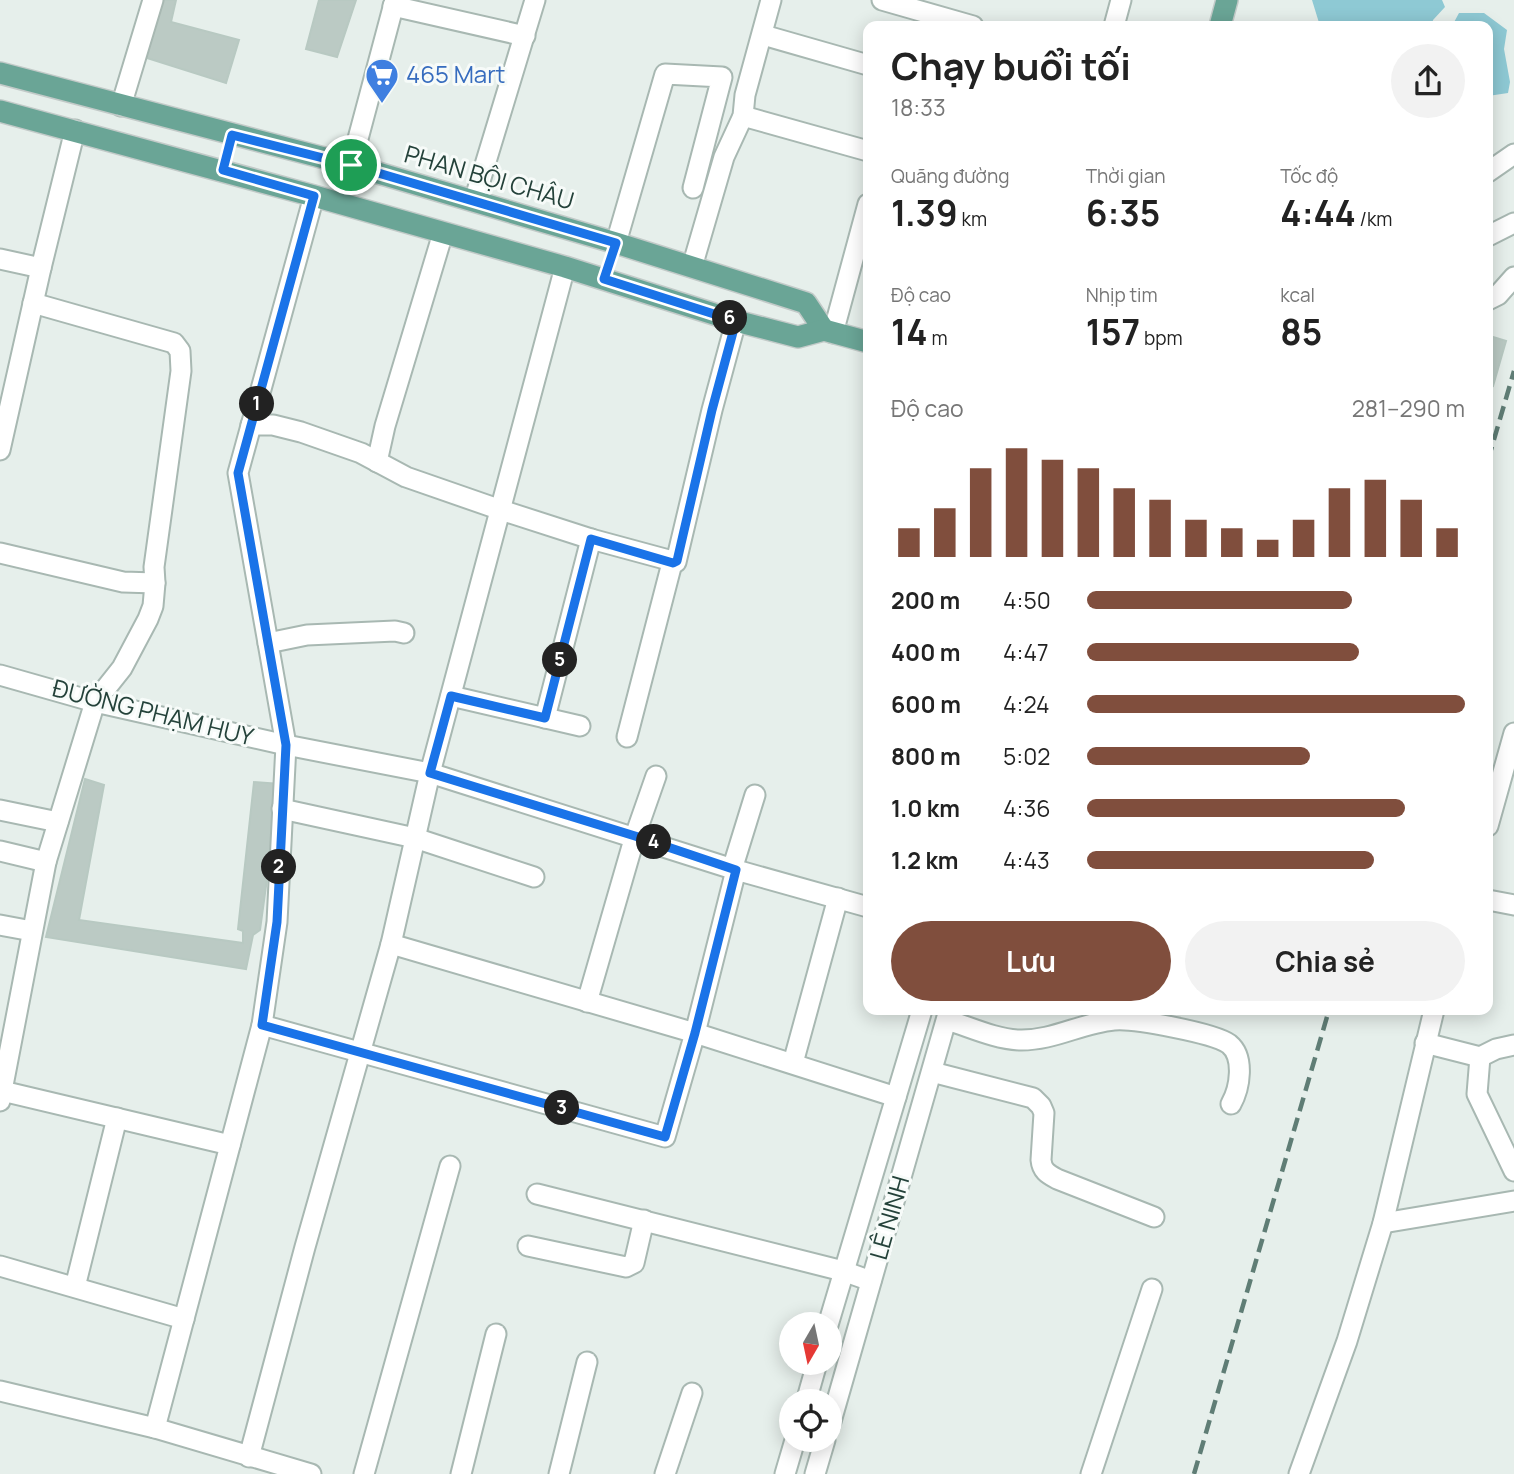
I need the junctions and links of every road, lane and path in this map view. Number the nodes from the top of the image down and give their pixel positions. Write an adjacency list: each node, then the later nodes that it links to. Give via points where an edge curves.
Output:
1 (153, 0): 15 (street)
2 (535, 0): 12 (street)
3 (771, 0): 11 (street)
4 (882, 0): 8 (street)
5 (1121, 0): 9 (street)
6 (1227, 0): 10 (main road)
7 (394, 3): 12 (street); 22 (street)
8 (956, 21)
9 (1115, 21)
10 (1221, 21)
11 (763, 35): 13 (street); 17 (street)
12 (525, 36): 27 (street)
13 (863, 64)
14 (0, 73): 15 (main road, PHAN BỘI CHÂU)
15 (121, 106): 19 (main road, PHAN BỘI CHÂU)
16 (0, 111): 18 (main road)
17 (743, 117): 20 (street); 35 (street, via 724,157)
18 (75, 131): 24 (main road); 36 (street)
19 (232, 135): 22 (main road, PHAN BỘI CHÂU); 24 (main road)
20 (863, 150)
21 (1514, 154): 23 (street)
22 (351, 165): 27 (main road, PHAN BỘI CHÂU)
23 (1493, 169)
24 (223, 170): 26 (main road)
25 (693, 188): 32 (street, via 722,76 665,74)
26 (314, 196): 30 (main road); 44 (street)
27 (474, 201): 32 (main road, PHAN BỘI CHÂU)
28 (863, 220): 42 (street)
29 (1514, 223): 31 (street)
30 (443, 233): 34 (main road); 46 (street)
31 (1493, 234)
32 (616, 243): 35 (main road, PHAN BỘI CHÂU); 38 (main road)
33 (0, 259): 36 (street)
34 (565, 267): 38 (main road); 47 (street)
35 (692, 267): 42 (main road, PHAN BỘI CHÂU, via 806,303)
36 (41, 268): 40 (street)
37 (1514, 278): 39 (street)
38 (604, 279): 41 (main road)
39 (1493, 298)
40 (33, 303): 45 (street); 51 (street, via 174,343 180,351)
41 (736, 321): 42 (main road, via 798,337); 50 (street, via 678,558)
42 (829, 331): 43 (main road)
43 (863, 341)
44 (251, 425): 46 (street, via 301,432); 53 (street, via 238,473)
45 (0, 450)
46 (377, 461): 47 (street, via 407,477)
47 (501, 510): 48 (street); 55 (street)
48 (591, 539): 50 (street); 57 (street)
49 (0, 553): 51 (street, via 122,582)
50 (673, 563): 60 (street)
51 (155, 583): 56 (street, via 148,619 122,668)
52 (404, 633): 53 (street, via 307,635)
53 (268, 643): 61 (street)
54 (0, 675): 56 (street, ĐƯỜNG PHẠM HUY)
55 (451, 696): 57 (street); 62 (street)
56 (95, 702): 61 (street, ĐƯỜNG PHẠM HUY); 68 (street)
57 (545, 718): 58 (street)
58 (580, 726)
59 (1514, 733): 66 (street)
60 (627, 737)
61 (286, 745): 62 (street, ĐƯỜNG PHẠM HUY); 65 (street)
62 (430, 773): 69 (street, ĐƯỜNG PHẠM HUY); 70 (street)
63 (656, 776): 69 (street)
64 (755, 795): 73 (street, via 734,863)
65 (282, 809): 70 (street); 87 (street, via 277,922)
66 (1493, 809)
67 (0, 810): 68 (street)
68 (58, 821): 72 (street)
69 (635, 836): 73 (street, ĐƯỜNG PHẠM HUY); 82 (street)
70 (415, 838): 74 (street); 81 (street)
71 (0, 851): 72 (street)
72 (46, 862): 80 (street)
73 (736, 870): 75 (street, ĐƯỜNG PHẠM HUY); 88 (street)
74 (534, 877)
75 (838, 898): 78 (street, ĐƯỜNG PHẠM HUY); 93 (street)
76 (1493, 901): 77 (street)
77 (1514, 905)
78 (863, 906)
79 (0, 925): 80 (street)
80 (32, 931): 86 (street)
81 (391, 944): 82 (street); 91 (street)
82 (587, 1002): 88 (street)
83 (921, 1015): 96 (street, LÊ NINH)
84 (948, 1015): 94 (street, LÊ NINH); 97 (street, via 1020,1040 1117,1020 1172,1027 1221,1040 1230,1045 1239,1063)
85 (1433, 1015): 89 (street)
86 (7, 1023): 95 (street)
87 (262, 1025): 91 (street); 99 (street)
88 (695, 1033): 91 (street, via 665,1137); 93 (street)
89 (1425, 1043): 92 (street); 107 (street)
90 (1514, 1045): 92 (street)
91 (360, 1052): 124 (street)
92 (1480, 1057): 100 (street, via 1477,1094)
93 (793, 1063): 96 (street)
94 (932, 1072): 105 (street, via 1033,1098 1044,1113 1041,1160 1045,1171); 111 (street, LÊ NINH)
95 (2, 1084): 98 (street)
96 (896, 1097): 110 (street, LÊ NINH)
97 (1231, 1104)
98 (117, 1118): 99 (street); 112 (street)
99 (230, 1145): 115 (street)
100 (1508, 1145): 102 (street)
101 (450, 1166): 127 (street)
102 (1514, 1171)
103 (537, 1194): 106 (street)
104 (1514, 1201): 107 (street)
105 (1154, 1217)
106 (644, 1220): 108 (street, via 634,1263 626,1267); 110 (street)
107 (1383, 1223): 134 (street)
108 (528, 1246)
109 (0, 1266): 112 (street)
110 (843, 1271): 111 (street); 114 (street, LÊ NINH)
111 (871, 1281): 118 (street, LÊ NINH)
112 (75, 1287): 115 (street)
113 (1152, 1289): 133 (street)
114 (832, 1312)
115 (184, 1319): 121 (street)
116 (496, 1335): 128 (street)
117 (587, 1362): 129 (street)
118 (840, 1389)
119 (0, 1391): 121 (street)
120 (692, 1393): 130 (street)
121 (155, 1428): 124 (street)
122 (791, 1452): 131 (street)
123 (822, 1452): 132 (street)
124 (249, 1457): 125 (street)
125 (289, 1471): 126 (street)
126 (311, 1474)
127 (364, 1474)
128 (461, 1474)
129 (559, 1474)
130 (664, 1474)
131 (785, 1474)
132 (816, 1474)
133 (1091, 1474)
134 (1299, 1474)

